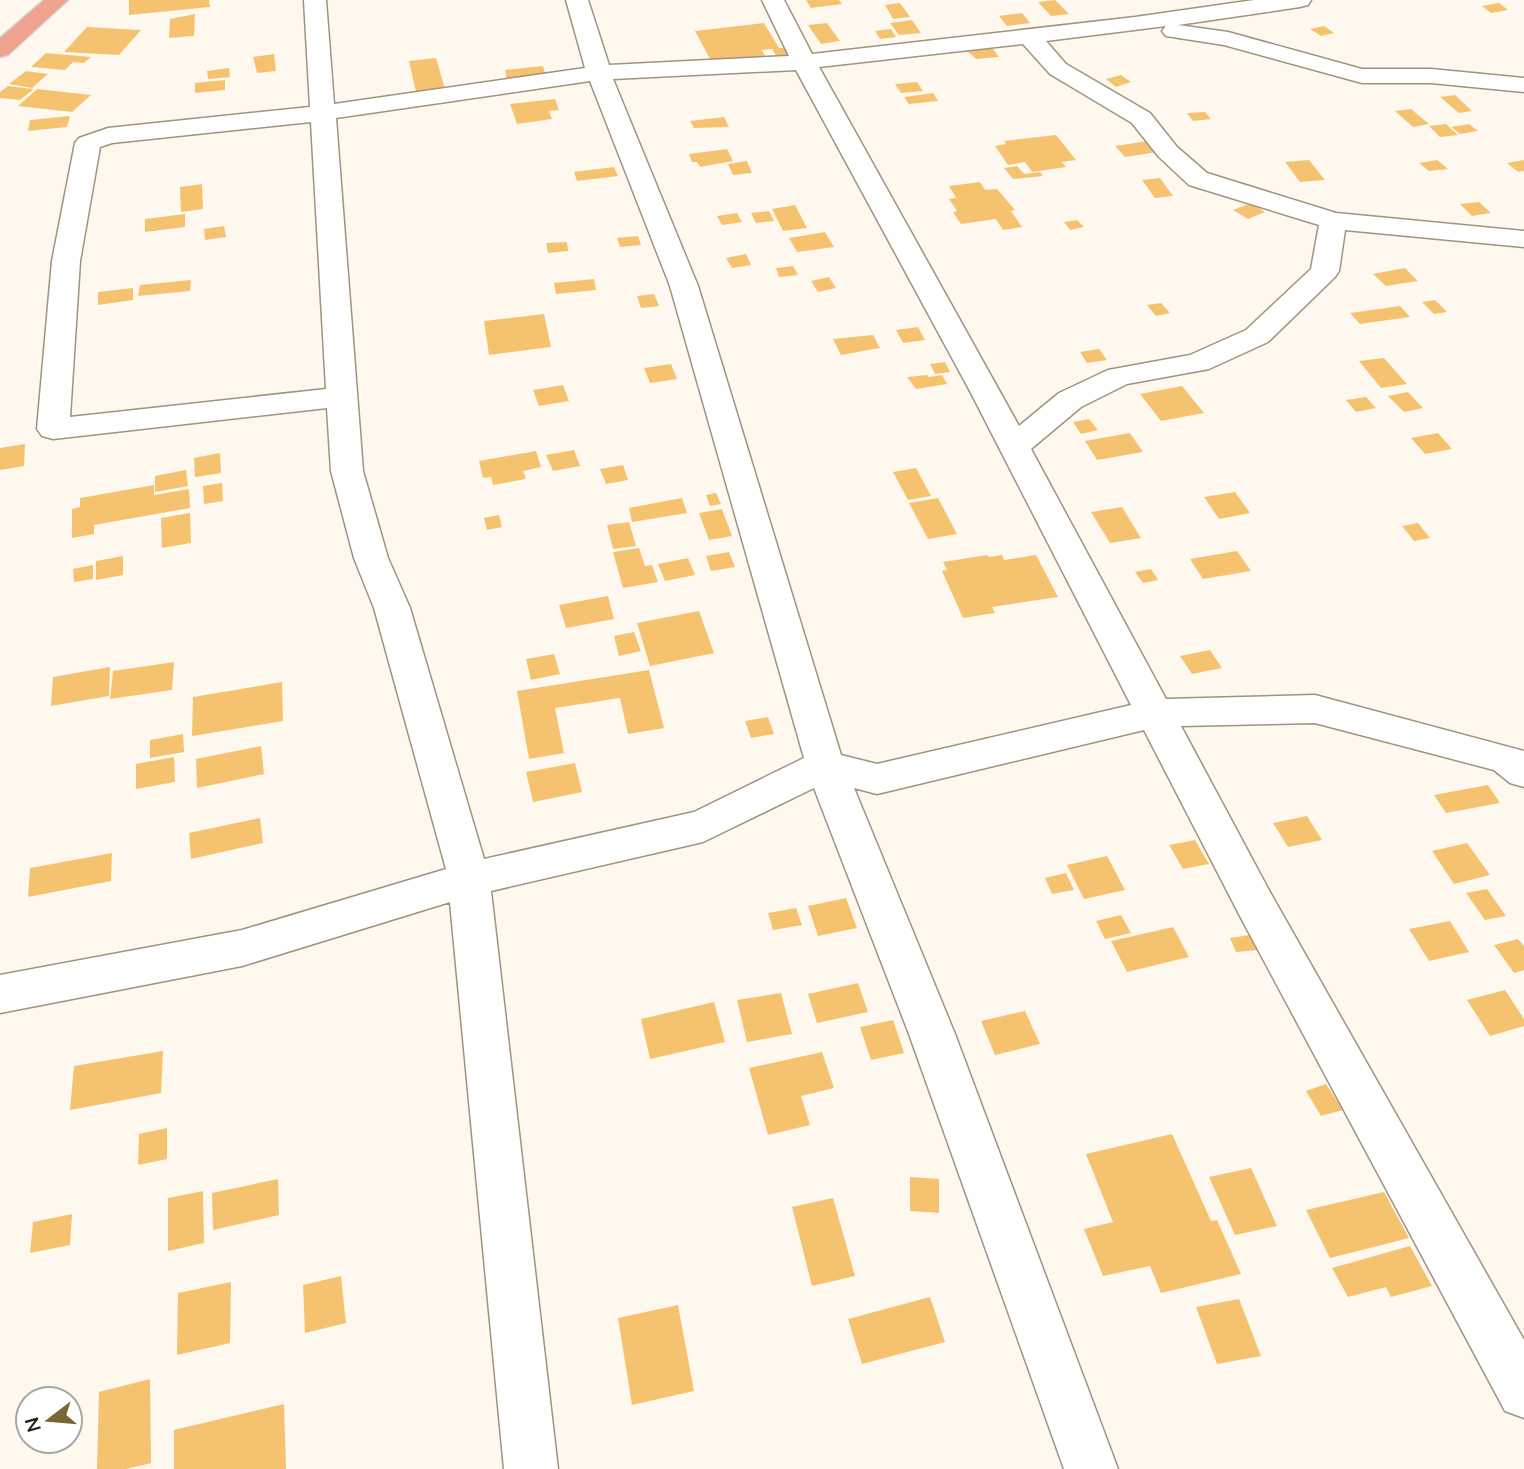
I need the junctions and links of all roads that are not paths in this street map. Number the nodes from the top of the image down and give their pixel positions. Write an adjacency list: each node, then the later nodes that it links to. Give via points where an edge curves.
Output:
1 (57, 0): 8 (main road)
2 (315, 0): 12 (street)
3 (577, 0): 10 (street)
4 (773, 0): 9 (street)
5 (1300, 0): 6 (street)
6 (1135, 24): 7 (street); 11 (street, via 1205,33 1362,76 1431,76)
7 (1029, 36): 9 (street); 13 (street, via 1058,69 1141,118 1198,179)
8 (0, 50)
9 (804, 62): 10 (street); 16 (street)
10 (599, 72): 12 (street); 18 (street, via 684,286)
11 (1524, 85)
12 (322, 113): 15 (street); 15 (street, via 108,136 88,143 66,261 53,429)
13 (1333, 220): 14 (street); 16 (street, via 1325,271 1257,336 1198,363 1119,376 1070,400)
14 (1524, 239)
15 (340, 397): 20 (street, via 347,471 371,558 392,608)
16 (1014, 446): 17 (street)
17 (1155, 713): 18 (street, via 877,779); 19 (street, via 1315,709 1507,759); 22 (street)
18 (825, 765): 20 (street, via 703,826); 24 (street, via 932,1034)
19 (1524, 772)
20 (469, 879): 21 (street, via 242,947); 23 (street)
21 (0, 995)
22 (1524, 1392)
23 (531, 1469)
24 (1091, 1469)

